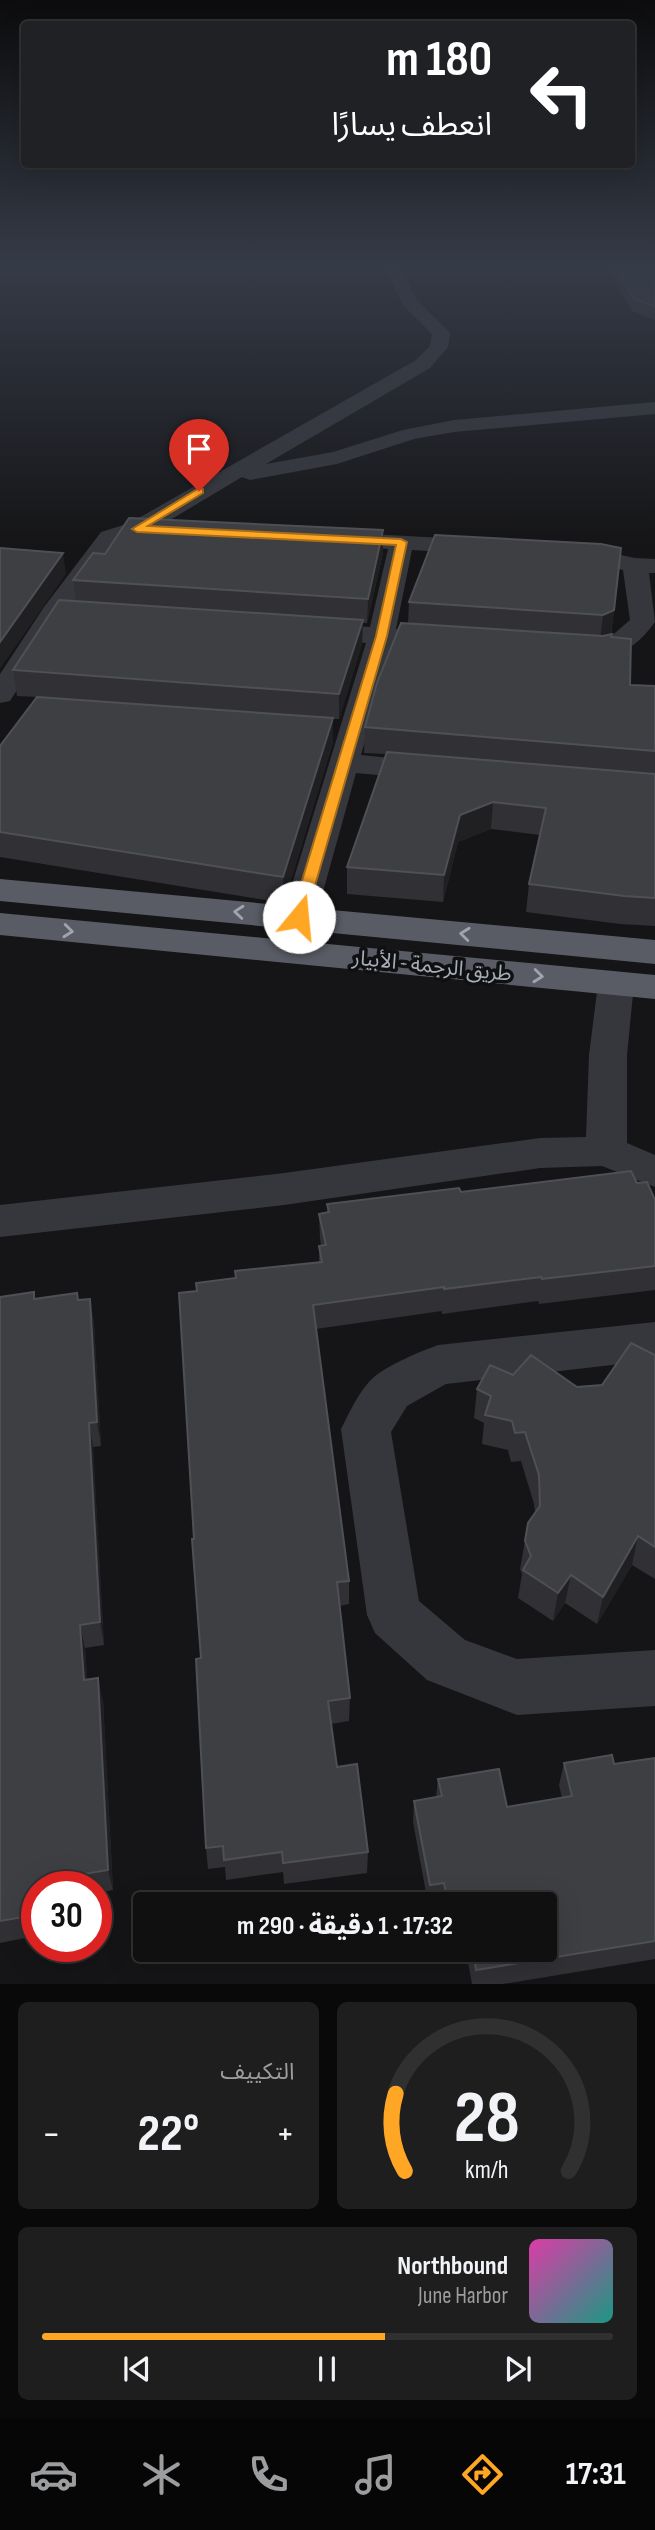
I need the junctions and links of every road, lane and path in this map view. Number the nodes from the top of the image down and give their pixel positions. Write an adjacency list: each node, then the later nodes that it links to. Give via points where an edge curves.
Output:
1 (428, 357): 3 (street, via 414,369)
2 (655, 408): 3 (street, via 454,426 410,434 337,458)
3 (220, 478): 4 (street)
4 (137, 529): 5 (street); 11 (street, via 109,537)
5 (193, 532)
6 (304, 537): 7 (street)
7 (401, 542): 8 (street); 15 (street)
8 (507, 548)
9 (547, 550): 10 (street)
10 (645, 566): 13 (street)
11 (53, 613): 12 (street); 18 (street)
12 (80, 615)
13 (649, 620): 17 (street, via 631,639 614,648)
14 (285, 629): 15 (street)
15 (381, 636): 16 (street); 19 (street, via 340,732)
16 (474, 642)
17 (554, 648)
18 (0, 695)
19 (345, 763): 20 (street); 22 (street)
20 (453, 772)
21 (0, 890): 22 (highway, طريق الرجمة - الأبيار, one-way to 21)
22 (299, 917): 24 (highway, طريق الرجمة - الأبيار, one-way to 22)
23 (0, 924): 25 (highway, طريق الرجمة - الأبيار, one-way to 25)
24 (655, 952)
25 (617, 984): 26 (highway, طريق الرجمة - الأبيار); 27 (street, via 608,1055)
26 (655, 987)
27 (606, 1151): 28 (street); 29 (street, via 540,1153 284,1189)
28 (655, 1172)
29 (0, 1221)
30 (655, 1342): 31 (street, via 438,1365 390,1392 366,1429 394,1615 447,1661 517,1687)
31 (655, 1678)

